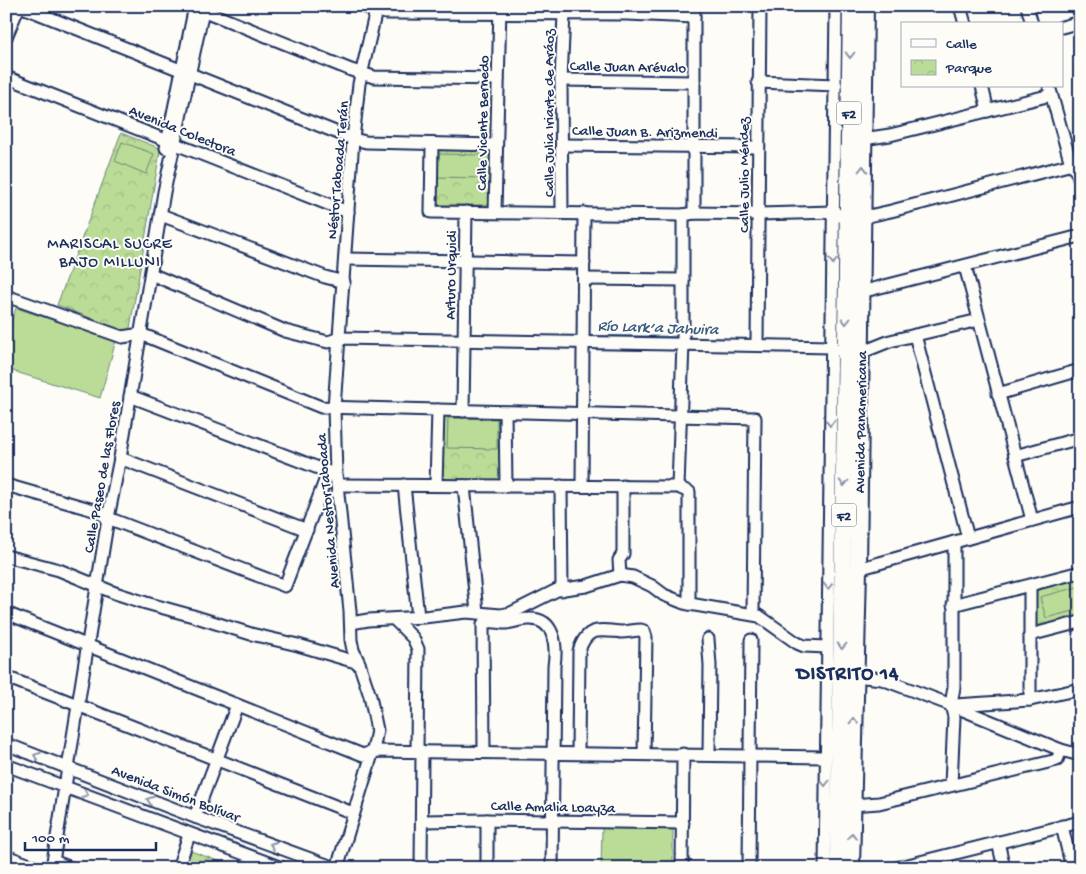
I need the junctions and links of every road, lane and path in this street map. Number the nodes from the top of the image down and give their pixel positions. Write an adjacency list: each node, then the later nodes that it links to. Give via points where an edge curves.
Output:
1 (20, 6): 19 (street); 20 (street)
2 (363, 6): 10 (street)
3 (760, 6): 26 (street, Calle Julio Méndez)
4 (836, 6): 27 (street, Avenida Panamericana)
5 (851, 6): 49 (highway, Avenida Panamericana / F2, one-way to 49)
6 (865, 6): 32 (highway, Avenida Panamericana / F2)
7 (960, 6): 15 (street)
8 (1027, 6): 16 (street)
9 (198, 7): 20 (street, Calle Paseo de las Flores); 21 (street)
10 (376, 9): 11 (street, via 386,13); 21 (street, Néstor Taboada Terán)
11 (500, 9): 14 (street); 23 (street, Calle Vicente Bernedo)
12 (627, 10): 13 (street); 14 (street)
13 (694, 12): 25 (street)
14 (564, 14): 24 (street, Calle Julia Iriarte de Aráoz)
15 (964, 22)
16 (1031, 22)
17 (1080, 22): 18 (street)
18 (1064, 26)
19 (6, 37)
20 (186, 72): 31 (street); 33 (street, Calle Paseo de las Flores)
21 (362, 74): 23 (street); 31 (street, Néstor Taboada Terán)
22 (6, 77): 33 (street, Avenida Colectora)
23 (498, 80): 35 (street, Calle Vicente Bernedo)
24 (561, 80): 25 (street, Calle Juan Arévalo); 36 (street, Calle Julia Iriarte de Aráoz)
25 (694, 82): 38 (street)
26 (758, 82): 27 (street); 37 (street, Calle Julio Méndez)
27 (836, 85): 49 (street, Avenida Panamericana)
28 (982, 88): 30 (street)
29 (1050, 91): 30 (street); 39 (street)
30 (988, 111): 32 (street, via 890,136)
31 (353, 138): 34 (street, via 366,142); 41 (street, Néstor Taboada Terán)
32 (863, 139): 49 (highway, Avenida Panamericana / F2, one-way to 32)
33 (170, 142): 41 (street, Avenida Colectora); 48 (street, Calle Paseo de las Flores)
34 (432, 144): 35 (street); 42 (street, Arturo Urquidi, via 431,212)
35 (496, 145): 43 (street, Calle Vicente Bernedo)
36 (562, 145): 38 (street, Calle Juan B. Arizmendi); 44 (street, Calle Julia Iriarte de Aráoz)
37 (758, 147): 38 (street, Calle Juan B. Arizmendi); 47 (street, Calle Julio Méndez)
38 (694, 148): 46 (street)
39 (1075, 163): 40 (street); 49 (street)
40 (1080, 182)
41 (348, 212): 51 (street, Néstor Taboada Terán)
42 (466, 212): 43 (street, Calle Vicente Bernedo); 52 (street, Arturo Urquidi)
43 (495, 212): 44 (street)
44 (562, 213): 45 (street)
45 (584, 213): 46 (street); 53 (street)
46 (688, 214): 47 (street); 57 (street)
47 (759, 214): 49 (street); 68 (street, Calle Julio Méndez)
48 (161, 215): 55 (street, Calle Paseo de las Flores); 58 (street)
49 (848, 217): 59 (highway, Avenida Panamericana / F2); 69 (highway, Avenida Panamericana / F2, one-way to 69)
50 (1080, 236): 54 (street)
51 (345, 259): 52 (street); 58 (street, Néstor Taboada Terán)
52 (466, 260): 53 (street); 65 (street, Arturo Urquidi)
53 (584, 262): 56 (street)
54 (965, 266): 59 (street); 61 (street)
55 (151, 274): 62 (street, Calle Paseo de las Flores); 64 (street, via 285,331 328,342)
56 (584, 279): 57 (street); 66 (street)
57 (683, 280): 67 (street)
58 (344, 282): 64 (street, Néstor Taboada Terán)
59 (861, 292): 69 (highway, Avenida Panamericana / F2)
60 (6, 296): 62 (street, via 122,337)
61 (979, 320): 63 (street); 71 (street)
62 (141, 334): 72 (street, Calle Paseo de las Flores); 73 (street, via 321,407)
63 (915, 335): 69 (street); 96 (street)
64 (340, 338): 65 (street); 73 (street, Avenida Nestor Taboada)
65 (464, 340): 66 (street); 75 (street, Arturo Urquidi)
66 (583, 342): 67 (street); 77 (street)
67 (683, 343): 68 (street); 78 (street)
68 (757, 344): 69 (street)
69 (846, 351): 99 (highway, Avenida Panamericana / F2); 118 (street, Avenida Panamericana, one-way to 118); 170 (highway, Avenida Panamericana / F2, one-way to 170)
70 (1080, 370): 71 (street)
71 (998, 394): 80 (street)
72 (130, 396): 81 (street, Calle Paseo de las Flores); 82 (street)
73 (334, 408): 74 (street); 82 (street, Avenida Nestor Taboada)
74 (438, 410): 75 (street); 85 (street)
75 (463, 411): 76 (street)
76 (506, 412): 77 (street); 87 (street)
77 (583, 414): 78 (street); 89 (street)
78 (681, 416): 91 (street); 109 (street, via 755,418)
79 (1080, 438): 80 (street)
80 (1015, 456): 94 (street)
81 (120, 458): 93 (street, Calle Paseo de las Flores); 95 (street)
82 (333, 477): 84 (street); 95 (street); 113 (street, Avenida Nestor Taboada)
83 (6, 485): 93 (street)
84 (404, 485): 85 (street); 110 (street)
85 (436, 485): 86 (street)
86 (464, 486): 87 (street); 107 (street)
87 (506, 486): 88 (street)
88 (561, 486): 89 (street); 104 (street)
89 (582, 486): 90 (street)
90 (623, 486): 91 (street); 101 (street)
91 (678, 487): 105 (street, via 688,492)
92 (1080, 507): 94 (street)
93 (108, 518): 95 (street, via 285,586); 102 (street, Calle Paseo de las Flores)
94 (1032, 520): 96 (street)
95 (307, 530)
96 (968, 538): 97 (street)
97 (954, 542): 99 (street); 106 (street)
98 (6, 556): 102 (street, via 59,570)
99 (858, 568): 120 (highway, Avenida Panamericana / F2)
100 (1080, 572): 103 (street)
101 (620, 575): 104 (street); 105 (street, via 633,577 674,600)
102 (98, 585): 117 (street, Calle Paseo de las Flores); 119 (street, via 146,603)
103 (1030, 586): 106 (street); 114 (street)
104 (562, 590): 107 (street, via 511,613)
105 (689, 604): 109 (street)
106 (954, 605): 126 (street)
107 (477, 612): 110 (street)
108 (6, 613): 117 (street)
109 (753, 614): 118 (street, via 797,643)
110 (418, 617): 111 (street)
111 (394, 619): 113 (street); 130 (street, via 414,638 418,649)
112 (1080, 622): 114 (street)
113 (351, 623): 119 (street, Avenida Nestor Taboada, via 353,650)
114 (1030, 635): 123 (street)
115 (708, 639): 136 (street)
116 (751, 640): 137 (street)
117 (88, 646): 124 (street, Calle Paseo de las Flores); 125 (street)
118 (827, 647): 139 (street, Avenida Panamericana)
119 (359, 663): 129 (street, Avenida Nestor Taboada, via 377,730)
120 (855, 676): 126 (street, via 882,679); 145 (highway, Avenida Panamericana / F2, one-way to 120)
121 (6, 677): 124 (street)
122 (1080, 689): 123 (street)
123 (1030, 700): 126 (street)
124 (78, 705): 140 (street); 142 (street, Calle Paseo de las Flores)
125 (237, 705): 129 (street, via 363,755); 140 (street)
126 (951, 705): 128 (street); 143 (street, via 954,717)
127 (6, 744): 142 (street, Avenida Simón Bolívar, one-way to 127)
128 (1062, 750): 138 (street); 143 (street, via 1057,760)
129 (373, 751): 130 (street); 146 (street, Avenida Nestor Taboada)
130 (420, 751): 131 (street); 150 (street)
131 (484, 752): 132 (street); 132 (street, via 483,624 530,618 544,622 554,637)
132 (554, 753): 133 (street); 149 (street)
133 (578, 753): 134 (street); 134 (street, via 579,652 582,644 590,633 598,630 641,630 646,637)
134 (644, 754): 135 (street)
135 (683, 754): 136 (street); 152 (street)
136 (709, 754): 137 (street)
137 (751, 755): 139 (street); 168 (street)
138 (1080, 755)
139 (825, 757): 169 (street, Avenida Panamericana, one-way to 169)
140 (216, 760): 146 (street); 147 (street)
141 (6, 765): 144 (street)
142 (67, 767): 144 (street, Calle Paseo de las Flores); 147 (street, Avenida Simón Bolívar, one-way to 142)
143 (951, 785): 145 (street, via 879,803)
144 (65, 787): 154 (street, one-way to 154); 158 (street)
145 (852, 805): 171 (highway, Avenida Panamericana / F2, one-way to 145)
146 (353, 813): 163 (street, Avenida Nestor Taboada)
147 (196, 817): 163 (street, Avenida Simón Bolívar, one-way to 147)
148 (487, 820): 149 (street, Calle Amalia Loayza); 150 (street, Calle Amalia Loayza); 165 (street)
149 (552, 820): 152 (street, Calle Amalia Loayza); 166 (street)
150 (422, 821): 164 (street)
151 (1080, 822): 153 (street)
152 (683, 823): 167 (street)
153 (1062, 826): 155 (street); 174 (street)
154 (189, 834): 161 (street); 162 (street)
155 (998, 842): 157 (street); 173 (street)
156 (6, 856): 159 (street)
157 (935, 863): 172 (street)
158 (52, 864): 160 (street)
159 (38, 868)
160 (71, 868)
161 (178, 868)
162 (282, 868)
163 (336, 868)
164 (422, 868)
165 (487, 868)
166 (552, 868)
167 (682, 868)
168 (749, 868)
169 (825, 868)
170 (838, 868)
171 (851, 868)
172 (896, 868)
173 (1004, 868)
174 (1072, 868)

